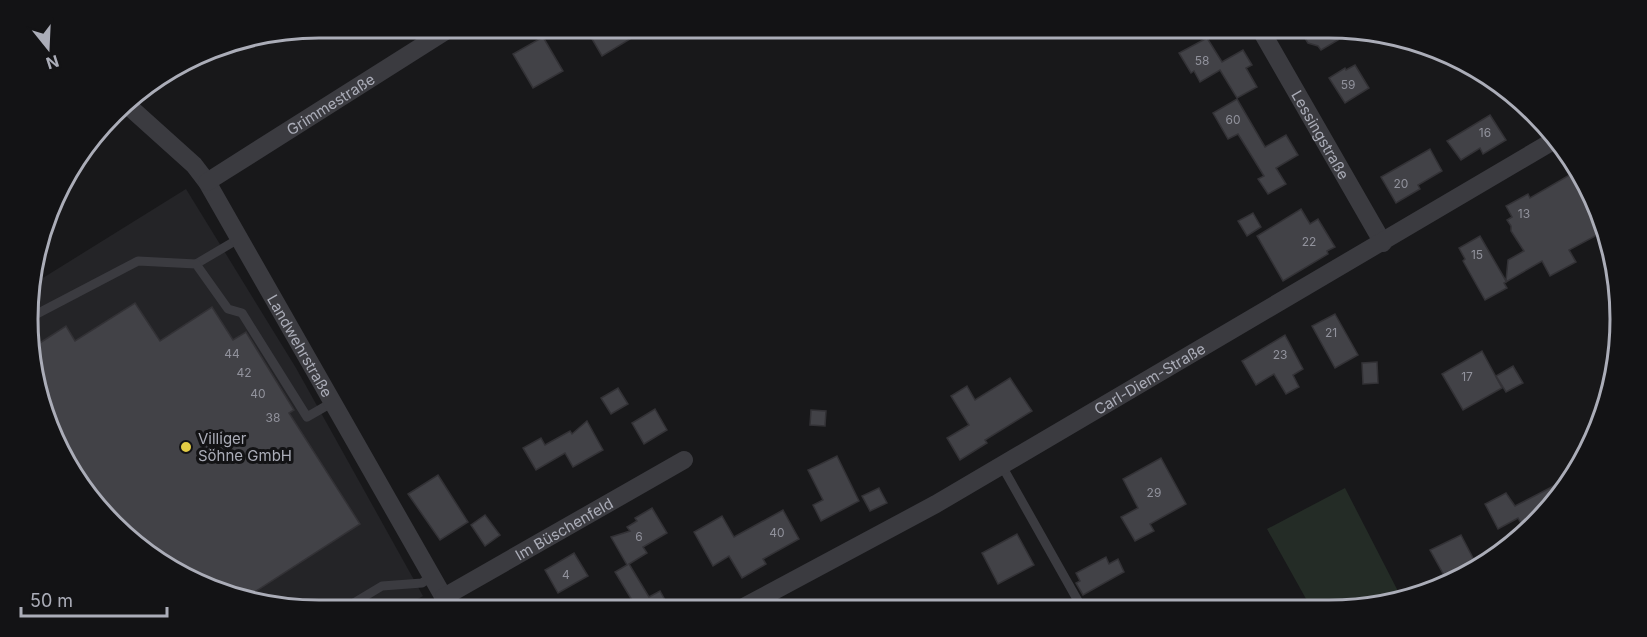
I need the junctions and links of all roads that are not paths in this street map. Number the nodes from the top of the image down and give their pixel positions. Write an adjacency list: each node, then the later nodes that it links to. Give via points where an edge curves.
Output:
1 (435, 38): 5 (street, Grimmestraße)
2 (1264, 38): 7 (street, Lessingstraße)
3 (131, 109): 5 (street, Landwehrstraße, via 194,165)
4 (1548, 144): 7 (street, Carl-Diem-Straße)
5 (207, 182): 6 (street, Landwehrstraße)
6 (240, 238): 8 (lane); 10 (street, Landwehrstraße)
7 (1383, 243): 12 (street, Carl-Diem-Straße)
8 (196, 264): 9 (lane, via 138,261); 10 (lane, via 228,309 242,314 307,417)
9 (38, 313)
10 (333, 402): 13 (street, Landwehrstraße)
11 (684, 460): 16 (street, Im Büschenfeld)
12 (1002, 466): 17 (street, Carl-Diem-Straße); 18 (lane)
13 (432, 576): 14 (lane, via 422,583 382,586); 15 (street, Landwehrstraße)
14 (359, 600)
15 (446, 600)
16 (453, 600)
17 (757, 600)
18 (1077, 600)

